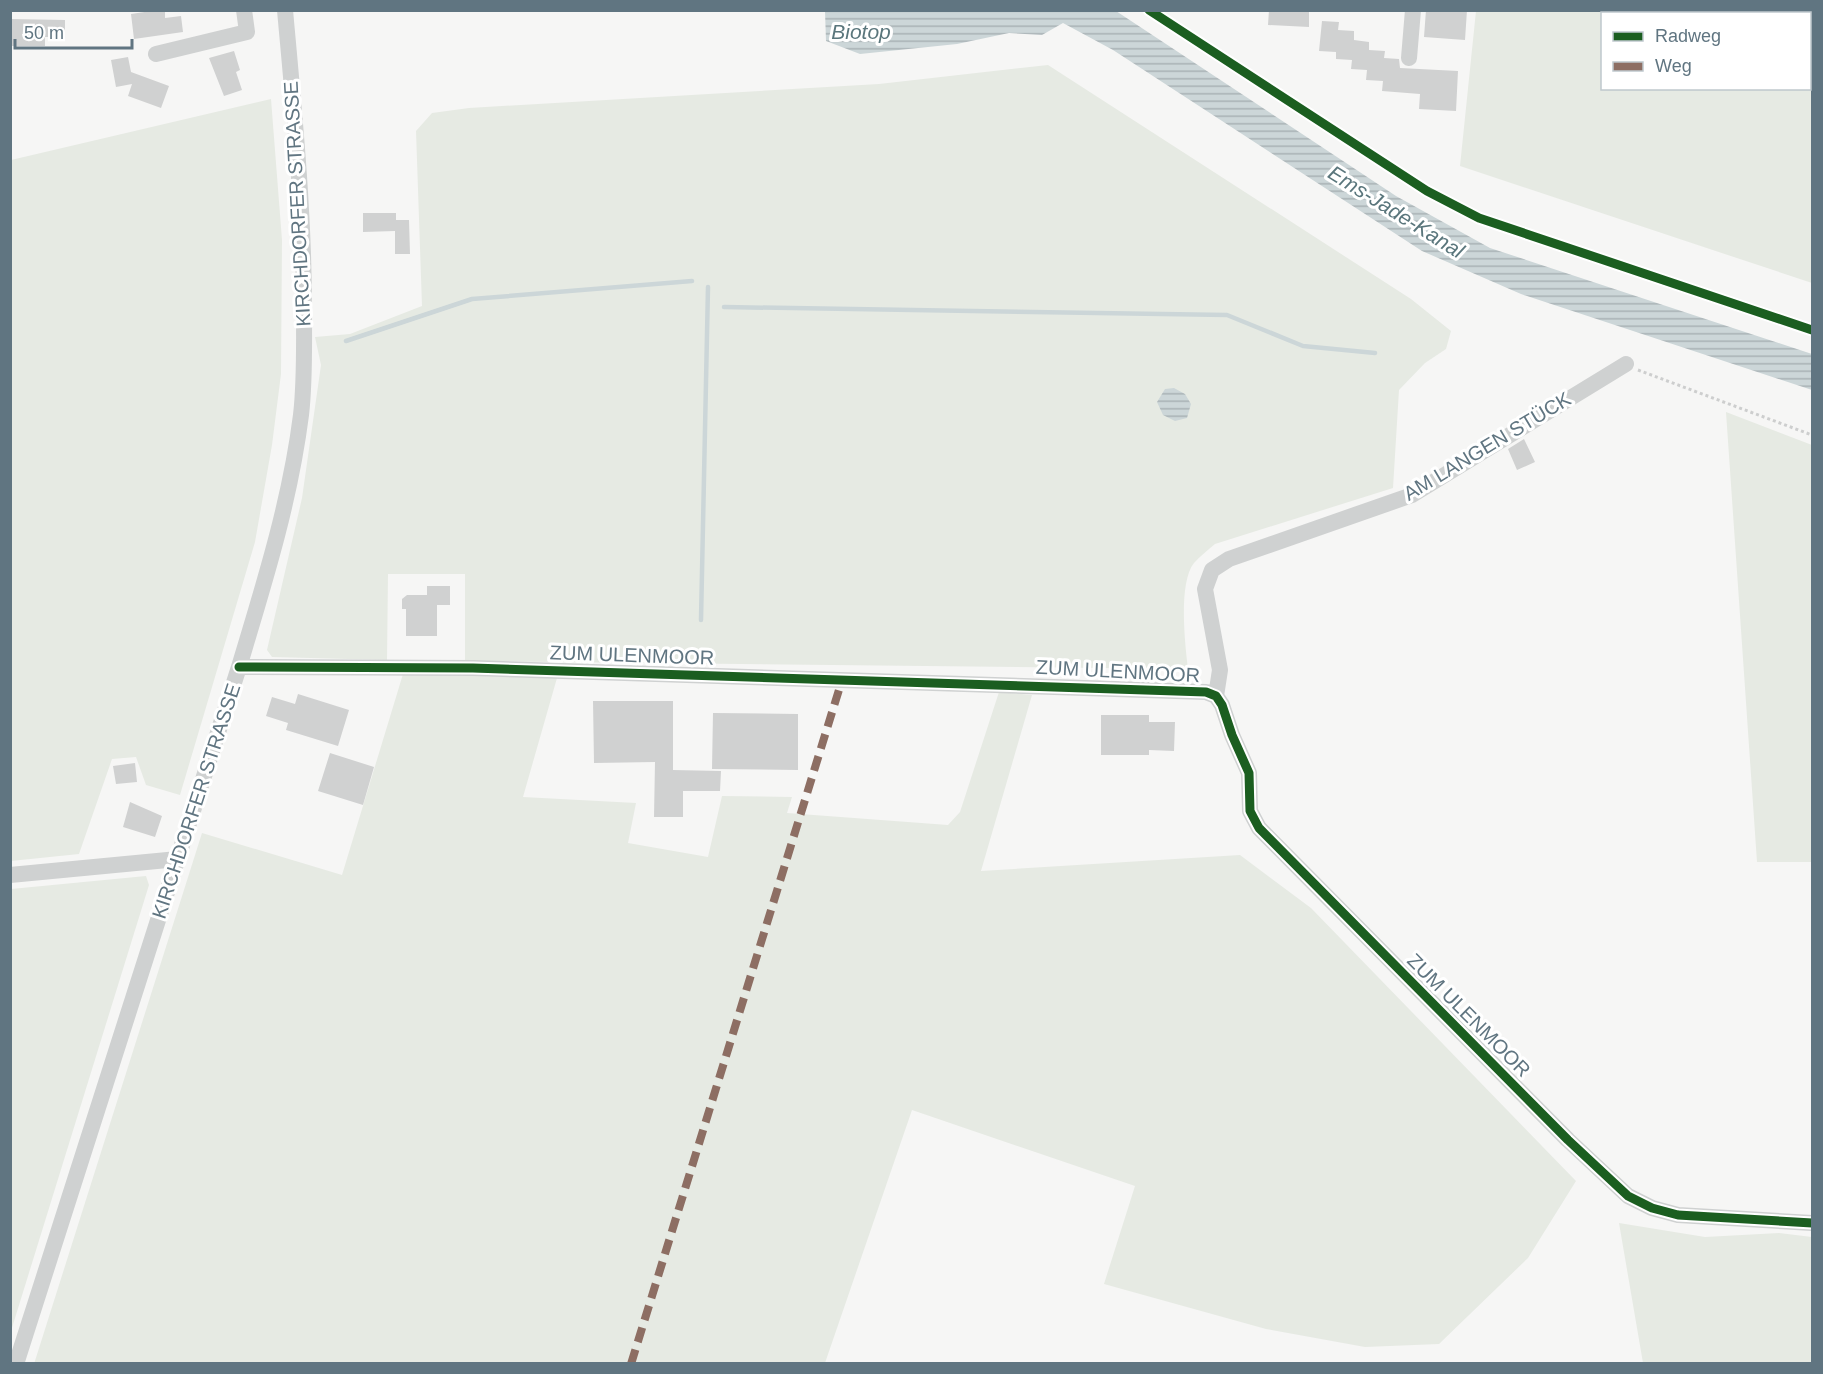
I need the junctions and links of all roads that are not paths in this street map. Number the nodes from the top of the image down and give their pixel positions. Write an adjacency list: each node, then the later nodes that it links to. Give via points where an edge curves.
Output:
1 (244, 10): 4 (street, via 247,32)
2 (285, 10): 7 (street, KIRCHDORFER STRASSE, via 302,202 301,414 273,557)
3 (1413, 10): 5 (street)
4 (156, 54)
5 (1409, 58)
6 (1626, 364): 8 (street, AM LANGEN STÜCK, via 1412,495 1229,558 1212,570 1205,589 1220,670)
7 (239, 667): 8 (street, ZUM ULENMOOR, via 694,674 1189,689); 9 (street, KIRCHDORFER STRASSE)
8 (1216, 696): 11 (street, ZUM ULENMOOR, via 1249,773 1250,811 1259,828 1628,1196 1678,1215)
9 (178, 859): 10 (street); 12 (street, KIRCHDORFER STRASSE)
10 (10, 875)
11 (1812, 1223)
12 (16, 1364)

